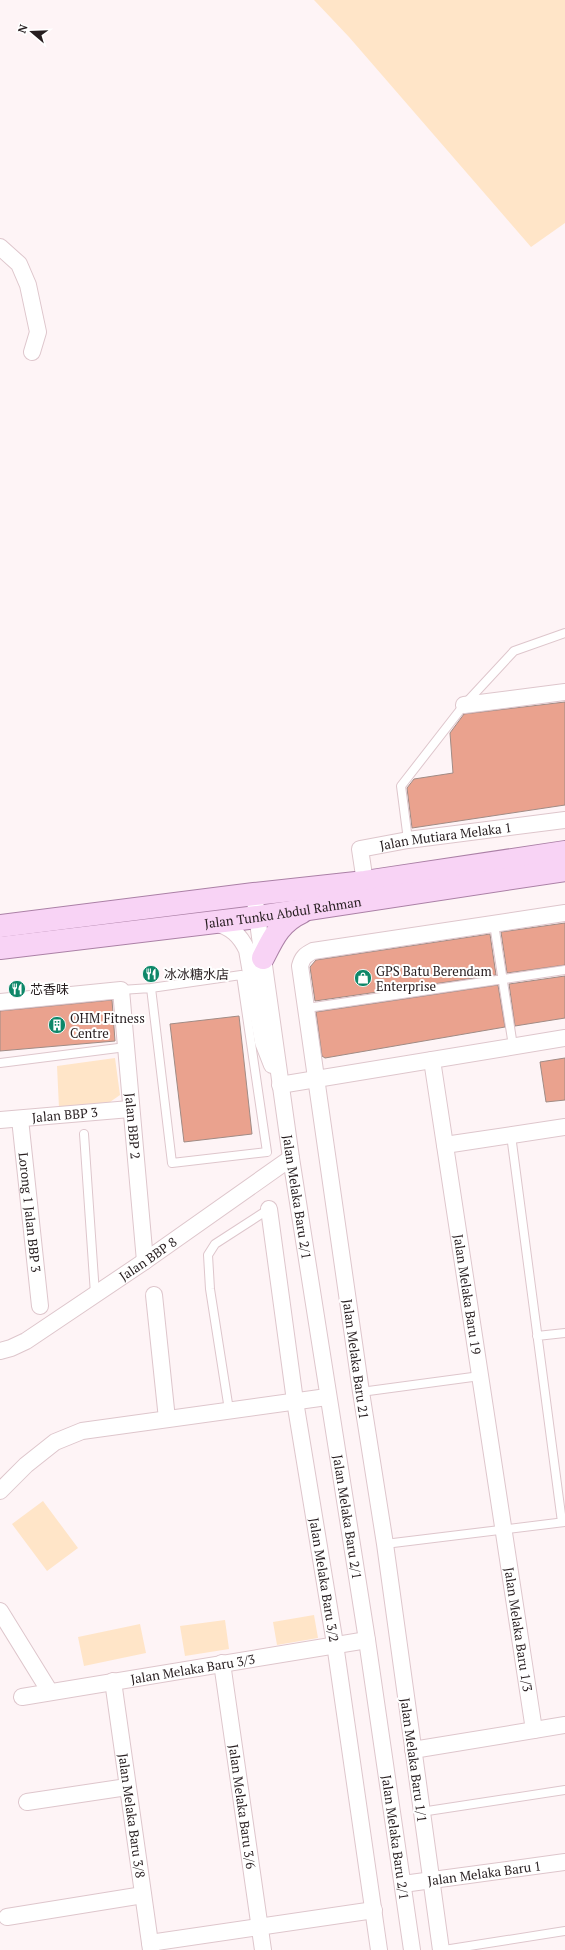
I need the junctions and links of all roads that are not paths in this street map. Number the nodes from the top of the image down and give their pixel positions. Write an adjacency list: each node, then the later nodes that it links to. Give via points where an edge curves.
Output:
1 (0, 247): 2 (street, via 19,264 28,285 38,332)
2 (32, 352)
3 (565, 633): 5 (lane, via 514,652)
4 (565, 692): 5 (street)
5 (464, 705): 7 (lane, via 401,786)
6 (565, 820): 7 (street, Jalan Mutiara Melaka 1)
7 (408, 840): 10 (street, Jalan Mutiara Melaka 1, via 360,849)
8 (565, 852): 10 (main road, Jalan Tunku Abdul Rahman)
9 (565, 870): 12 (main road, Jalan Tunku Abdul Rahman)
10 (365, 882): 11 (main road, Jalan Tunku Abdul Rahman)
11 (254, 894): 14 (street); 17 (main road, Jalan Tunku Abdul Rahman)
12 (312, 908): 14 (main road, Jalan Tunku Abdul Rahman); 19 (main road, via 285,921 276,931)
13 (565, 913): 16 (street)
14 (257, 917): 15 (main road, Jalan Tunku Abdul Rahman); 19 (street)
15 (209, 922): 18 (main road, Jalan Tunku Abdul Rahman); 32 (street, via 234,931 242,939 247,950 263,1042)
16 (494, 924): 21 (lane); 25 (street, Jalan Melaka Baru 21, via 306,954 300,966)
17 (0, 926)
18 (0, 948)
19 (263, 958): 32 (street)
20 (565, 970): 21 (lane)
21 (502, 979): 25 (lane); 27 (lane)
22 (151, 988): 22 (lane, via 242,976 267,1152 172,1163); 23 (lane)
23 (121, 990): 24 (street); 28 (street, Jalan BBP 2)
24 (0, 1002)
25 (307, 1008): 31 (street, Jalan Melaka Baru 21)
26 (565, 1038): 27 (street)
27 (513, 1046): 29 (street)
28 (126, 1048): 30 (lane); 33 (street, Jalan BBP 2)
29 (432, 1060): 31 (street); 39 (street, Jalan Melaka Baru 19)
30 (0, 1063)
31 (315, 1080): 32 (street); 50 (street, Jalan Melaka Baru 21)
32 (280, 1085): 40 (street, Jalan Melaka Baru 2/1)
33 (130, 1109): 34 (street, Jalan BBP 3); 42 (street, Jalan BBP 2)
34 (20, 1119): 35 (street, Jalan BBP 3); 45 (street, Lorong 1 Jalan BBP 3)
35 (0, 1120)
36 (565, 1127): 38 (street)
37 (84, 1134): 43 (lane)
38 (511, 1135): 39 (street); 47 (lane)
39 (445, 1145): 49 (street, Jalan Melaka Baru 19)
40 (291, 1158): 42 (street, Jalan BBP 8); 51 (street, Jalan Melaka Baru 2/1)
41 (270, 1209): 52 (street, Jalan Melaka Baru 3/2); 53 (lane, via 215,1244 208,1255 210,1289)
42 (145, 1261): 43 (street, Jalan BBP 8)
43 (95, 1294): 48 (street, Jalan BBP 8, via 26,1340)
44 (154, 1295): 54 (street)
45 (40, 1306)
46 (565, 1332): 47 (lane)
47 (538, 1336): 56 (lane)
48 (0, 1351)
49 (480, 1376): 50 (lane); 57 (street, Jalan Melaka Baru 19)
50 (361, 1392): 58 (street, Jalan Melaka Baru 21)
51 (327, 1397): 52 (street); 61 (street, Jalan Melaka Baru 2/1)
52 (295, 1401): 53 (street); 62 (street, Jalan Melaka Baru 3/2)
53 (229, 1410): 54 (street)
54 (167, 1419): 55 (street, via 82,1431 55,1442 26,1465)
55 (0, 1491)
56 (563, 1522): 57 (lane)
57 (504, 1530): 58 (lane); 68 (street, Jalan Melaka Baru 1/3)
58 (385, 1544): 60 (street, Jalan Melaka Baru 21)
59 (0, 1611): 65 (street)
60 (397, 1638): 69 (street, Jalan Melaka Baru 1/1)
61 (366, 1640): 62 (street, Jalan Melaka Baru 3/3); 76 (street, Jalan Melaka Baru 2/1)
62 (335, 1644): 63 (street, Jalan Melaka Baru 3/3); 78 (street, Jalan Melaka Baru 3/2)
63 (222, 1663): 64 (street, Jalan Melaka Baru 3/3); 80 (street, Jalan Melaka Baru 3/6)
64 (113, 1681): 65 (street, Jalan Melaka Baru 3/3); 70 (street, Jalan Melaka Baru 3/8)
65 (50, 1692): 66 (street, Jalan Melaka Baru 3/3)
66 (22, 1697)
67 (565, 1725): 68 (street)
68 (534, 1730): 69 (street)
69 (413, 1750): 73 (street, Jalan Melaka Baru 1/1)
70 (127, 1787): 72 (street); 77 (street, Jalan Melaka Baru 3/8)
71 (565, 1790): 73 (lane)
72 (26, 1802)
73 (421, 1812): 75 (street, Jalan Melaka Baru 1/1)
74 (565, 1862): 75 (street, Jalan Melaka Baru 1)
75 (431, 1881): 76 (street, Jalan Melaka Baru 1); 86 (street)
76 (403, 1884): 85 (street, Jalan Melaka Baru 2/1)
77 (143, 1895): 79 (street); 82 (street, Jalan Melaka Baru 3/8)
78 (374, 1910): 80 (street); 84 (street, Jalan Melaka Baru 3/2)
79 (7, 1917)
80 (259, 1927): 82 (street); 83 (street, Jalan Melaka Baru 3/6)
81 (565, 1932): 87 (lane)
82 (150, 1946)
83 (263, 1950)
84 (379, 1950)
85 (412, 1950)
86 (441, 1950)
87 (444, 1950)

